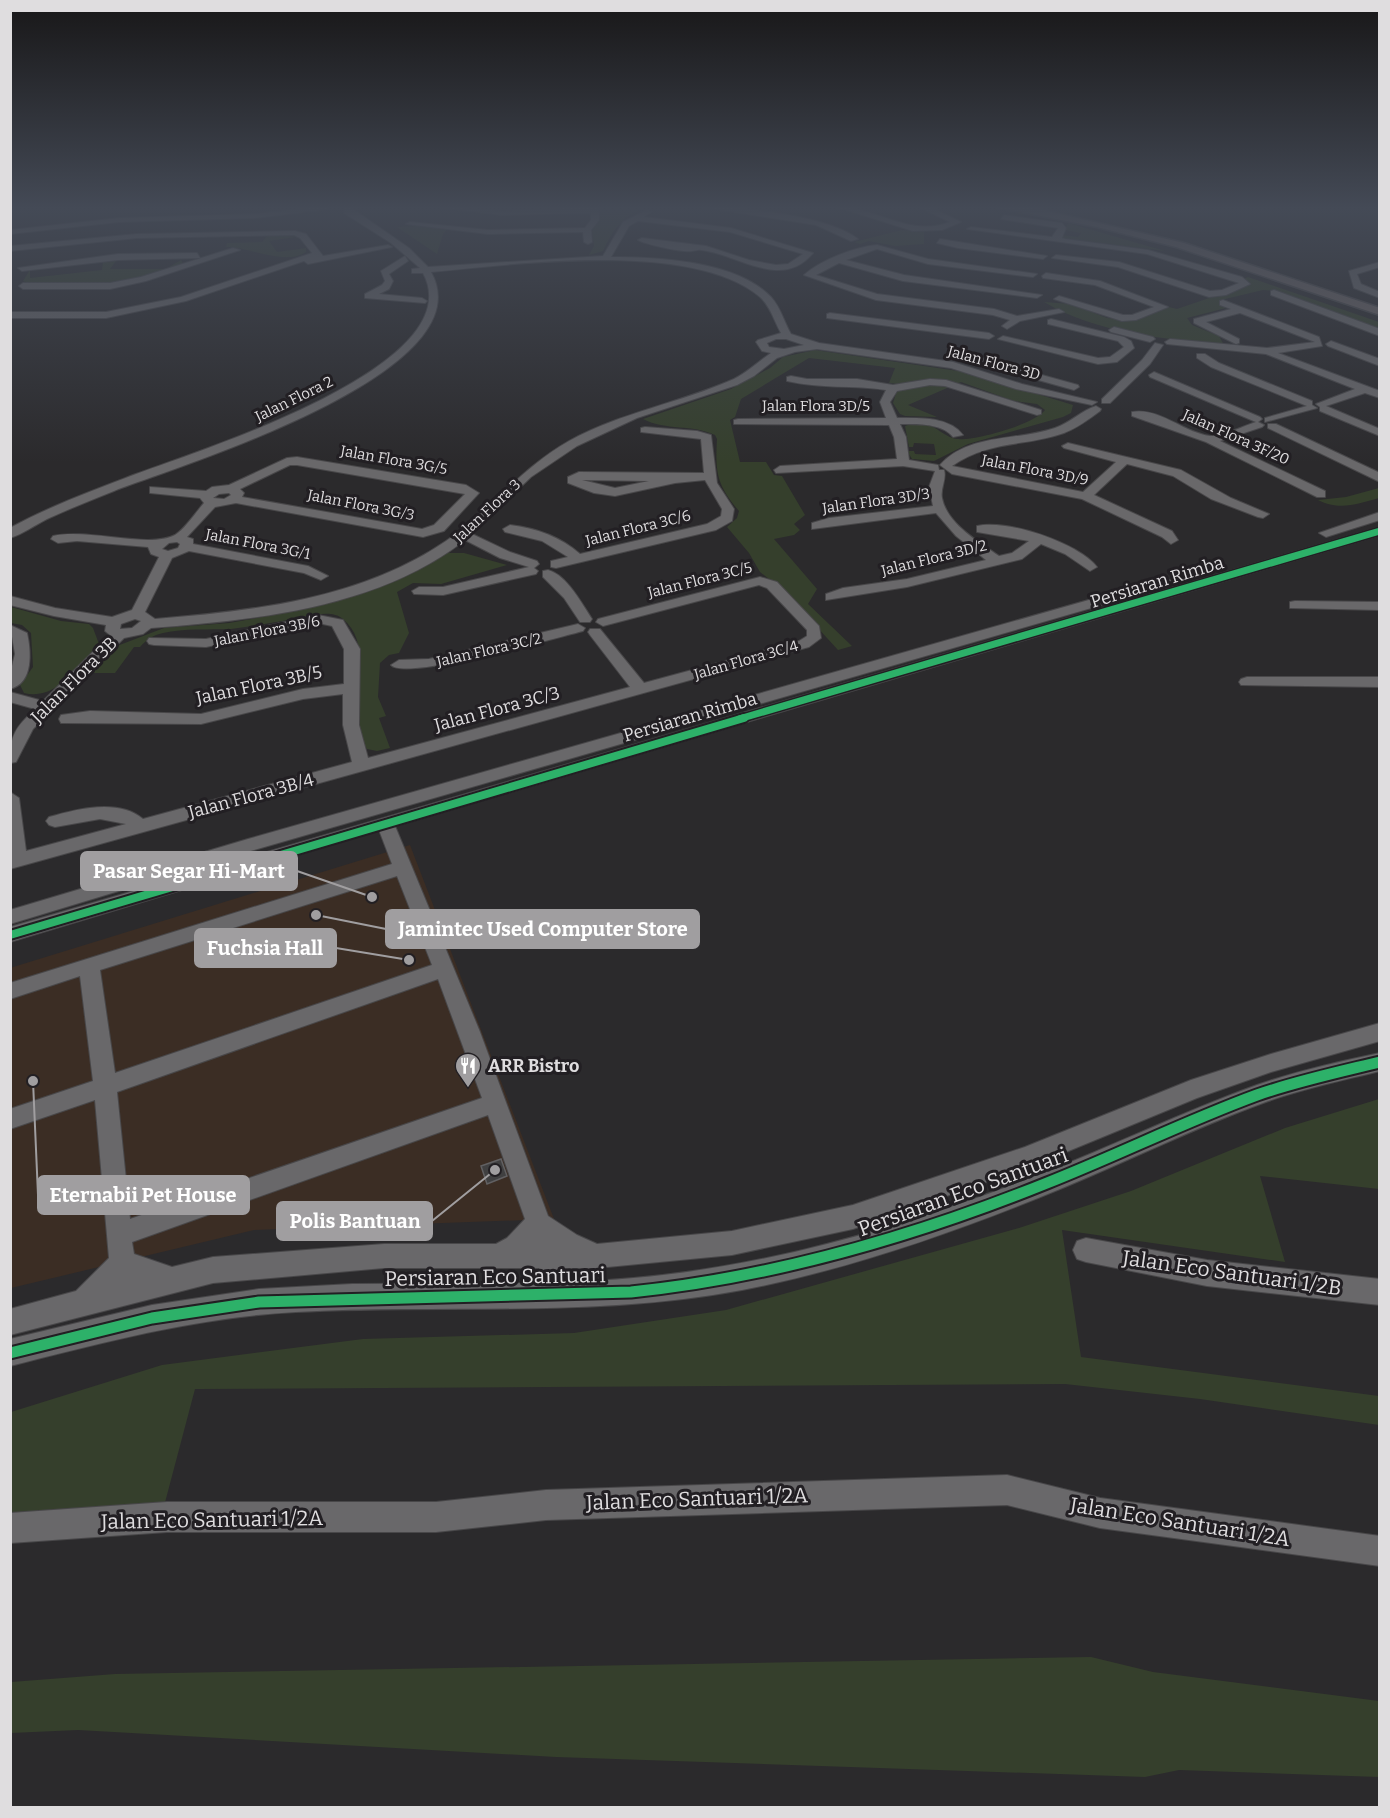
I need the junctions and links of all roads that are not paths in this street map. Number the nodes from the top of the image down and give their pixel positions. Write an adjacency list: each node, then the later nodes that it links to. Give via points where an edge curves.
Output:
1 (205, 292): 23 (street, via 101,316)
2 (376, 292): 17 (street, via 368,296)
3 (423, 292): 17 (street, Jalan Flora 2)
4 (434, 292): 79 (street, Jalan Flora 2, via 430,314 420,332 366,379 332,400 267,430 140,476)
5 (758, 292): 28 (street, via 771,302)
6 (859, 292): 25 (street)
7 (1012, 292): 15 (street)
8 (1036, 292): 15 (street)
9 (1121, 292): 16 (street, via 1163,307 1122,318)
10 (1202, 292): 11 (street)
11 (1226, 292)
12 (1320, 292): 22 (main road)
13 (1334, 292): 19 (main road)
14 (1274, 293): 27 (street)
15 (1037, 295): 21 (street)
16 (1059, 299)
17 (422, 302): 74 (street, Jalan Flora 2, via 419,315 391,349 321,397 258,427 94,487)
18 (1223, 303): 20 (street)
19 (1380, 307)
20 (1240, 310): 31 (street); 32 (street, via 1197,321)
21 (1059, 312): 25 (street); 33 (street)
22 (1380, 312)
23 (10, 315)
24 (830, 316): 34 (street)
25 (1017, 319): 34 (street)
26 (1051, 322): 34 (street, via 1120,339 1129,348 1113,360 1098,361)
27 (1367, 329): 29 (street); 31 (street)
28 (785, 333): 35 (street); 37 (street, via 761,344)
29 (1380, 333)
30 (824, 335): 34 (street, via 837,340)
31 (1330, 340): 36 (street); 39 (street)
32 (1236, 341)
33 (1154, 342): 36 (street, via 1160,337 1170,342); 46 (street, Jalan Flora 3D, via 1146,362 1106,401)
34 (987, 344): 42 (street)
35 (803, 345): 37 (street, Jalan Flora 3); 46 (street, Jalan Flora 3D, via 953,365)
36 (1267, 351): 44 (street)
37 (777, 353): 80 (street, Jalan Flora 3, via 744,379 633,416 556,454 521,479)
38 (1201, 356): 47 (street)
39 (1380, 363)
40 (1154, 375): 52 (street)
41 (791, 379): 43 (street)
42 (1074, 387)
43 (893, 388): 48 (street, via 930,382 953,384); 50 (street, via 885,402)
44 (1364, 390): 45 (street); 47 (street)
45 (1380, 395)
46 (1094, 405): 60 (street, via 1058,434 979,446)
47 (1316, 406): 52 (street); 54 (street)
48 (1037, 412)
49 (1136, 414): 56 (street, Jalan Flora 3F/20)
50 (894, 421): 51 (street, Jalan Flora 3D/5); 55 (street, Jalan Flora 3D/5, via 931,421); 59 (street)
51 (738, 422)
52 (1264, 422): 56 (street); 64 (street)
53 (645, 430): 62 (street, via 705,436 709,440)
54 (1380, 433)
55 (957, 435)
56 (1210, 440): 67 (street, Jalan Flora 3F/20)
57 (1068, 446): 58 (street)
58 (1126, 459): 68 (street); 72 (street)
59 (903, 462): 60 (street, Jalan Flora 3D/9); 61 (street, Jalan Flora 3D/9)
60 (943, 469): 68 (street, Jalan Flora 3D/9); 71 (street, via 935,489)
61 (780, 470)
62 (710, 476): 63 (street); 88 (street, Jalan Flora 3C/6, via 715,494 728,509 727,518 711,527)
63 (684, 478): 63 (street, via 610,492 572,480 579,476)
64 (1380, 478)
65 (154, 490): 70 (street)
66 (233, 494): 69 (street, Jalan Flora 3G/3, via 423,533 439,528); 69 (street, Jalan Flora 3G/5, via 287,462 302,461 466,489 473,493); 70 (street, via 223,503)
67 (1321, 494)
68 (1086, 496): 83 (street, Jalan Flora 3D/9, via 1167,534)
69 (470, 498)
70 (209, 499): 84 (street)
71 (939, 509): 75 (street, Jalan Flora 3D/3); 89 (street)
72 (1263, 514)
73 (1380, 516): 123 (street, Persiaran Rimba, via 1197,573)
74 (10, 524)
75 (817, 526)
76 (510, 529): 88 (street, via 561,545)
77 (982, 529): 82 (street)
78 (1380, 531): 119 (street, Persiaran Rimba)
79 (10, 534)
80 (465, 535): 85 (street, Jalan Flora 3); 87 (street)
81 (58, 539): 86 (street, via 77,537)
82 (1038, 539): 89 (street, Jalan Flora 3D/2, via 1023,554); 90 (street)
83 (1171, 540)
84 (183, 543): 86 (street, via 179,552); 93 (street, Jalan Flora 3G/1)
85 (448, 547): 87 (street); 100 (street, Jalan Flora 3, via 393,575 305,603 243,615)
86 (162, 549): 100 (street)
87 (504, 555): 91 (street)
88 (578, 559): 92 (street, Jalan Flora 3C/6)
89 (995, 560): 95 (street, Jalan Flora 3D/2, via 907,583)
90 (1089, 567)
91 (532, 568): 92 (street); 94 (street, via 443,591)
92 (552, 569): 101 (street)
93 (321, 576)
94 (419, 591)
95 (831, 597)
96 (10, 600): 103 (street, Jalan Flora 3)
97 (1295, 605): 98 (street)
98 (1380, 606)
99 (795, 608): 102 (street, Jalan Flora 3C/5, via 772,585 760,581); 111 (street, Jalan Flora 3C/4, via 814,629 810,641)
100 (142, 619): 103 (street, Jalan Flora 3)
101 (582, 624): 102 (street); 106 (street, Jalan Flora 3C/2, via 429,664)
102 (599, 627): 111 (street)
103 (117, 628): 113 (street, Jalan Flora 3B)
104 (10, 629): 109 (street, via 20,633 24,659 22,669)
105 (154, 641): 110 (street, Jalan Flora 3B/6, via 214,642 310,620 332,621 343,629 352,649)
106 (399, 665)
107 (1247, 682): 108 (street)
108 (1380, 682)
109 (10, 684)
110 (351, 688): 114 (street, Jalan Flora 3B/5, via 303,694 201,719); 116 (street, Jalan Flora 3B/6, via 352,733)
111 (641, 690): 116 (street, Jalan Flora 3C/3)
112 (10, 697): 113 (street)
113 (47, 707): 115 (street, Jalan Flora 3B, via 26,727)
114 (67, 719)
115 (10, 758)
116 (362, 766): 120 (street, Jalan Flora 3B/4)
117 (10, 798): 121 (street)
118 (55, 821): 120 (street, via 81,814 126,815 134,817)
119 (385, 822): 122 (street); 124 (street, Persiaran Rimba)
120 (140, 826): 121 (street, Jalan Flora 3B/4)
121 (14, 861)
122 (404, 867): 125 (street); 126 (street)
123 (10, 916)
124 (10, 935)
125 (89, 965): 127 (street); 130 (street)
126 (444, 969): 130 (street); 131 (street)
127 (10, 991)
128 (1380, 1032): 137 (street, Persiaran Eco Santuari, via 1191,1090 1029,1156 853,1217 732,1243)
129 (1380, 1062): 142 (street, Persiaran Eco Santuari, via 1290,1084 1048,1183 866,1248 740,1278)
130 (106, 1085): 132 (street); 134 (street)
131 (495, 1103): 133 (street); 134 (street)
132 (10, 1119)
133 (538, 1223): 136 (street, via 516,1247); 137 (street, via 568,1244); 138 (street)
134 (119, 1235): 139 (street)
135 (1086, 1250): 141 (street, Jalan Eco Santuari 1/2B, via 1207,1273)
136 (497, 1256): 138 (street, Persiaran Eco Santuari); 140 (street, Persiaran Eco Santuari, via 300,1261 213,1270)
137 (597, 1256): 138 (street, Persiaran Eco Santuari)
138 (551, 1257): 142 (street)
139 (123, 1263): 140 (street); 143 (street)
140 (172, 1279): 143 (street, Persiaran Eco Santuari)
141 (1380, 1292)
142 (554, 1297): 145 (street, Persiaran Eco Santuari, via 293,1299 205,1308 134,1320)
143 (81, 1303): 144 (street, Persiaran Eco Santuari)
144 (10, 1322)
145 (10, 1353)
146 (10, 1528): 147 (street, Jalan Eco Santuari 1/2A, via 167,1517 436,1517 546,1505 1007,1490 1100,1513)
147 (1380, 1551)

